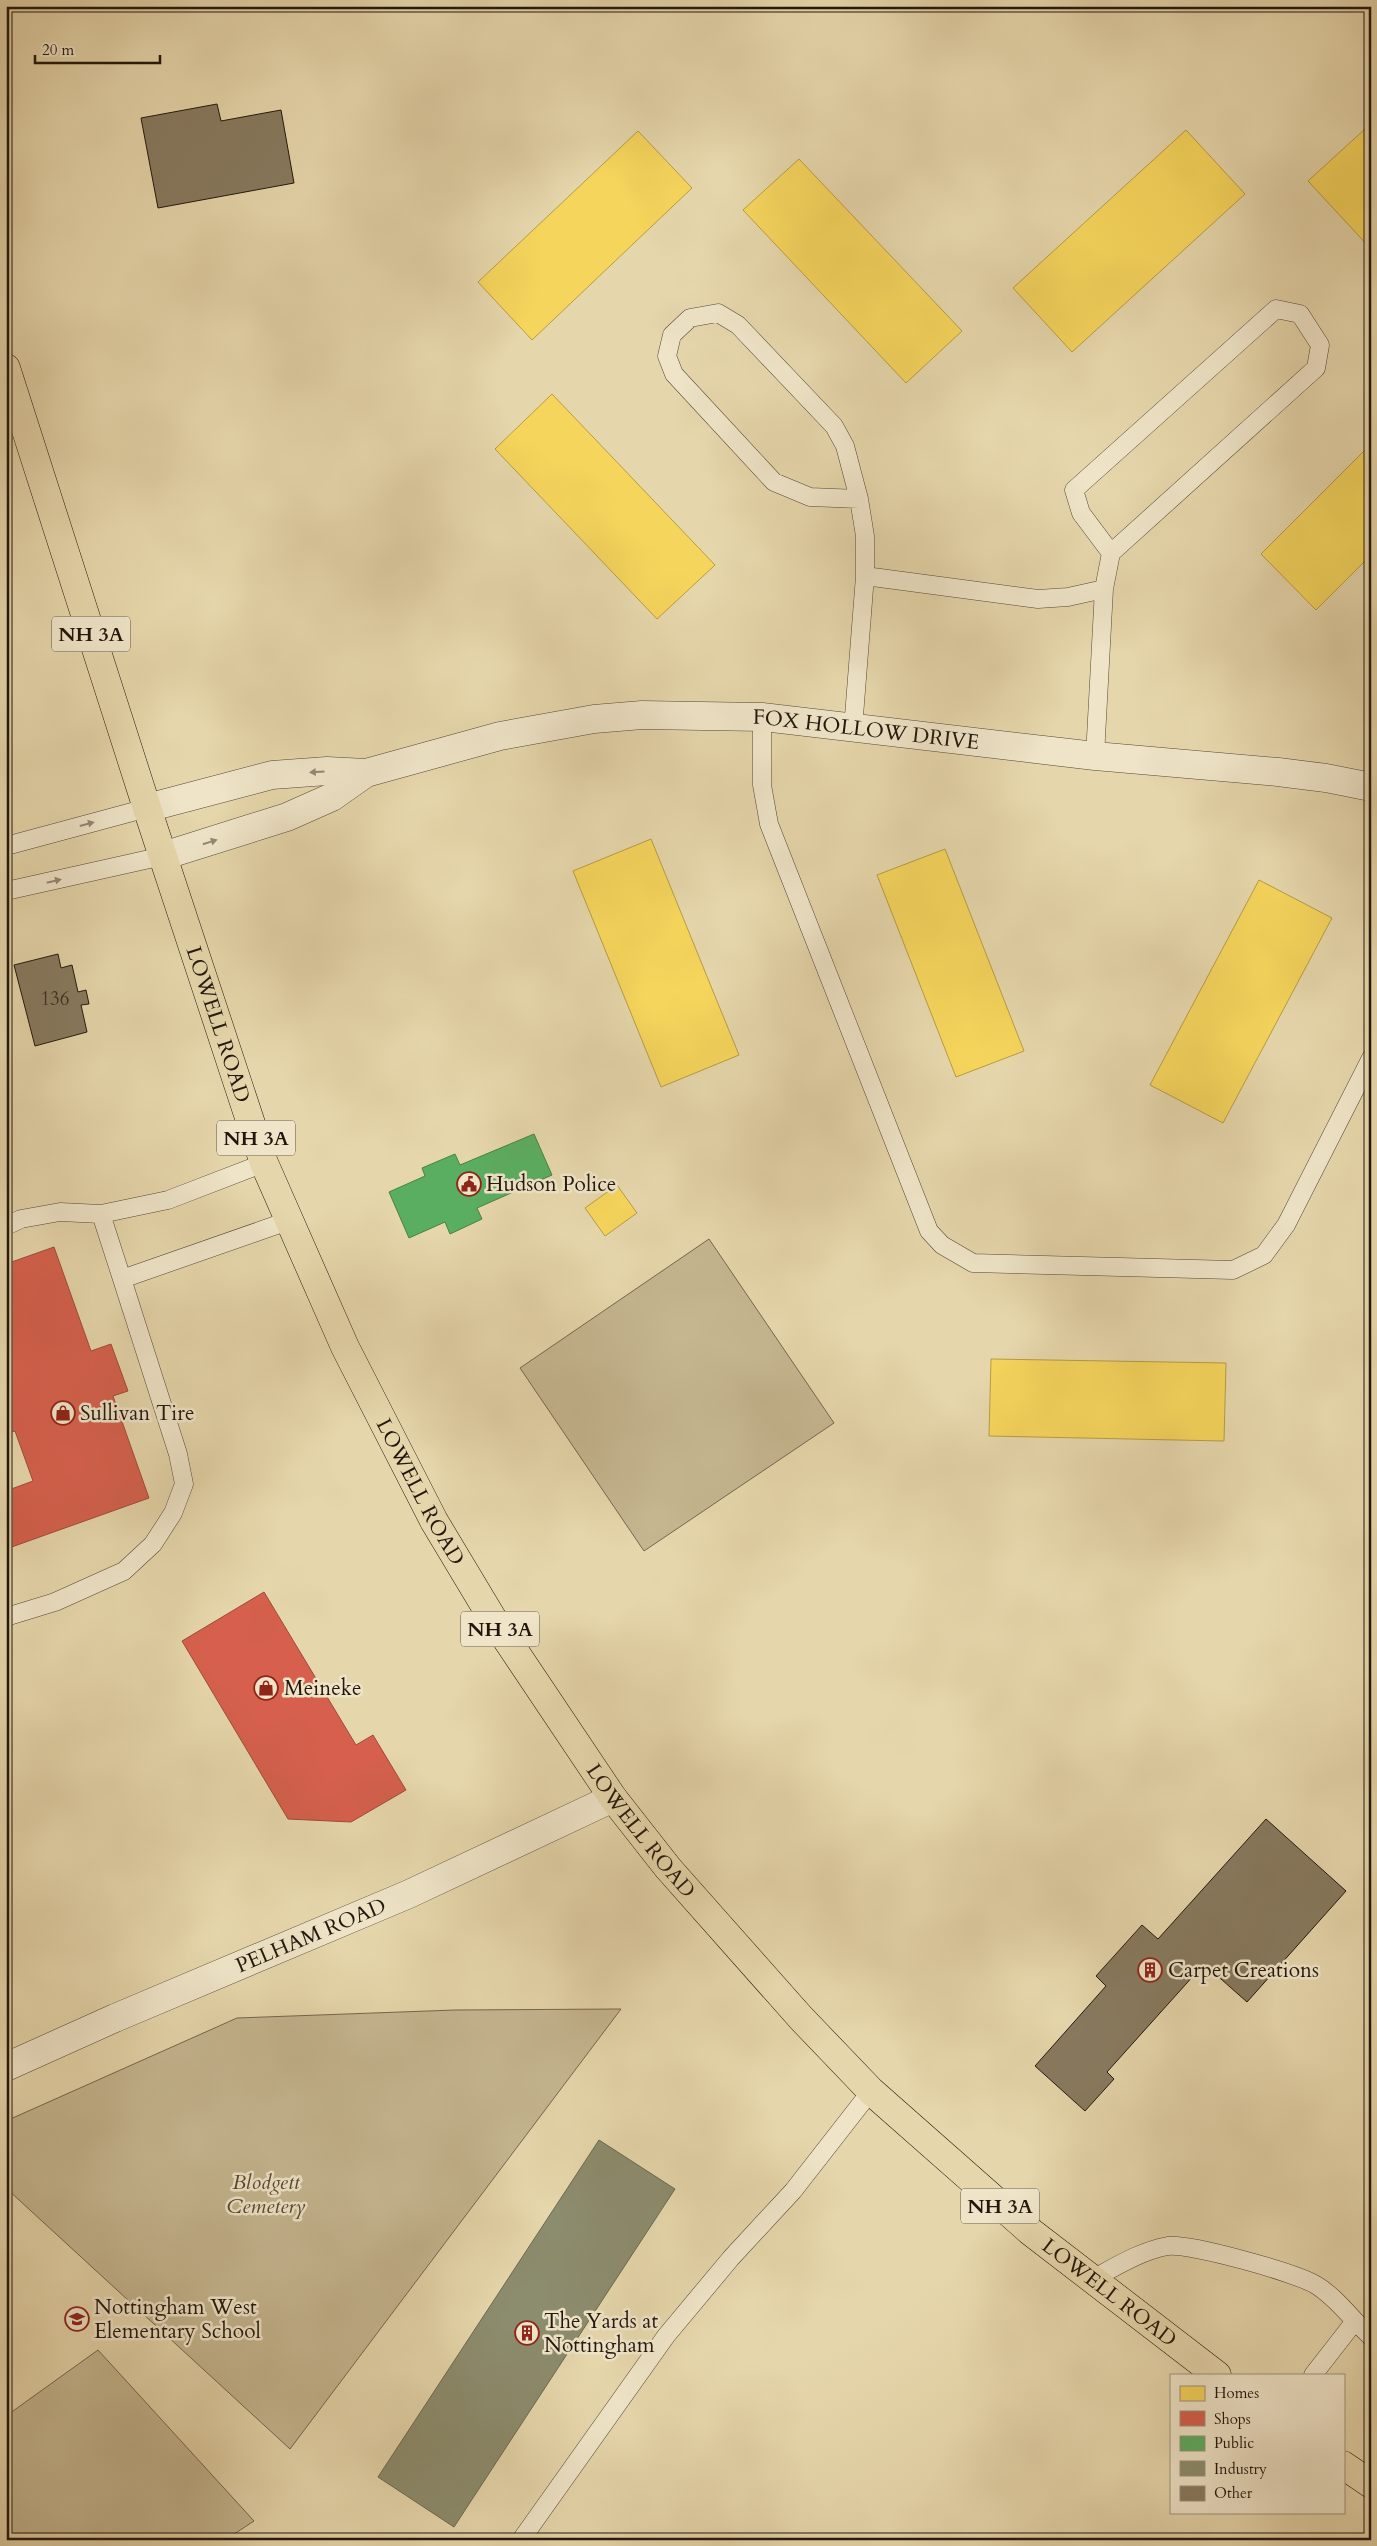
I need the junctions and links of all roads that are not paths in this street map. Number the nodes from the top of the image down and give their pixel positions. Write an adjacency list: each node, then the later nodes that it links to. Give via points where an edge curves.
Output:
1 (6, 368): 11 (main road, LOWELL ROAD / NH 3A)
2 (859, 499): 2 (lane, via 845,446 834,426 738,325 718,313 690,318 672,335 667,356 674,374 774,482 810,497); 4 (lane, via 865,536)
3 (1111, 553): 3 (lane, via 1316,368 1320,345 1300,314 1276,309 1074,490 1081,513); 5 (lane)
4 (865, 576): 5 (lane, via 1038,599 1068,597); 7 (lane)
5 (1104, 588): 8 (lane)
6 (762, 717): 7 (street, FOX HOLLOW DRIVE); 9 (street, FOX HOLLOW DRIVE, via 672,715 594,719 500,736); 15 (lane, via 762,785 770,824 929,1231 942,1245 973,1263 1233,1270 1264,1255 1286,1225)
7 (852, 729): 8 (street, FOX HOLLOW DRIVE)
8 (1095, 756): 10 (street, FOX HOLLOW DRIVE, via 1278,772)
9 (366, 772): 11 (street, FOX HOLLOW DRIVE, one-way to 11, via 272,775); 13 (street, FOX HOLLOW DRIVE, one-way to 9, via 287,817 332,797)
10 (1371, 787)
11 (147, 808): 12 (lane, one-way to 11); 13 (main road, LOWELL ROAD / NH 3A)
12 (6, 846)
13 (163, 856): 14 (lane, one-way to 13); 16 (main road, LOWELL ROAD / NH 3A)
14 (6, 891)
15 (1371, 1058)
16 (264, 1163): 17 (lane, via 168,1200); 18 (main road, LOWELL ROAD / NH 3A)
17 (101, 1214): 19 (lane, via 60,1212 20,1219); 20 (lane)
18 (288, 1221): 20 (lane); 22 (main road, LOWELL ROAD / NH 3A, via 345,1347 434,1521 492,1616)
19 (6, 1226)
20 (122, 1279): 21 (lane, via 178,1454 184,1484 173,1513 153,1544 124,1571 55,1602)
21 (6, 1618)
22 (613, 1798): 23 (street, PELHAM ROAD, via 409,1894); 24 (main road, LOWELL ROAD / NH 3A, via 668,1868 800,2018)
23 (6, 2067)
24 (871, 2091): 25 (main road, LOWELL ROAD / NH 3A, via 951,2164); 32 (lane, via 793,2191 666,2336)
25 (1091, 2280): 26 (lane, via 1138,2255 1169,2246 1195,2250 1272,2268 1314,2283); 28 (main road, LOWELL ROAD / NH 3A)
26 (1355, 2321): 27 (lane); 29 (lane)
27 (1371, 2337)
28 (1216, 2374)
29 (1314, 2374)
30 (1344, 2467): 31 (main road)
31 (1371, 2484)
32 (521, 2540)

